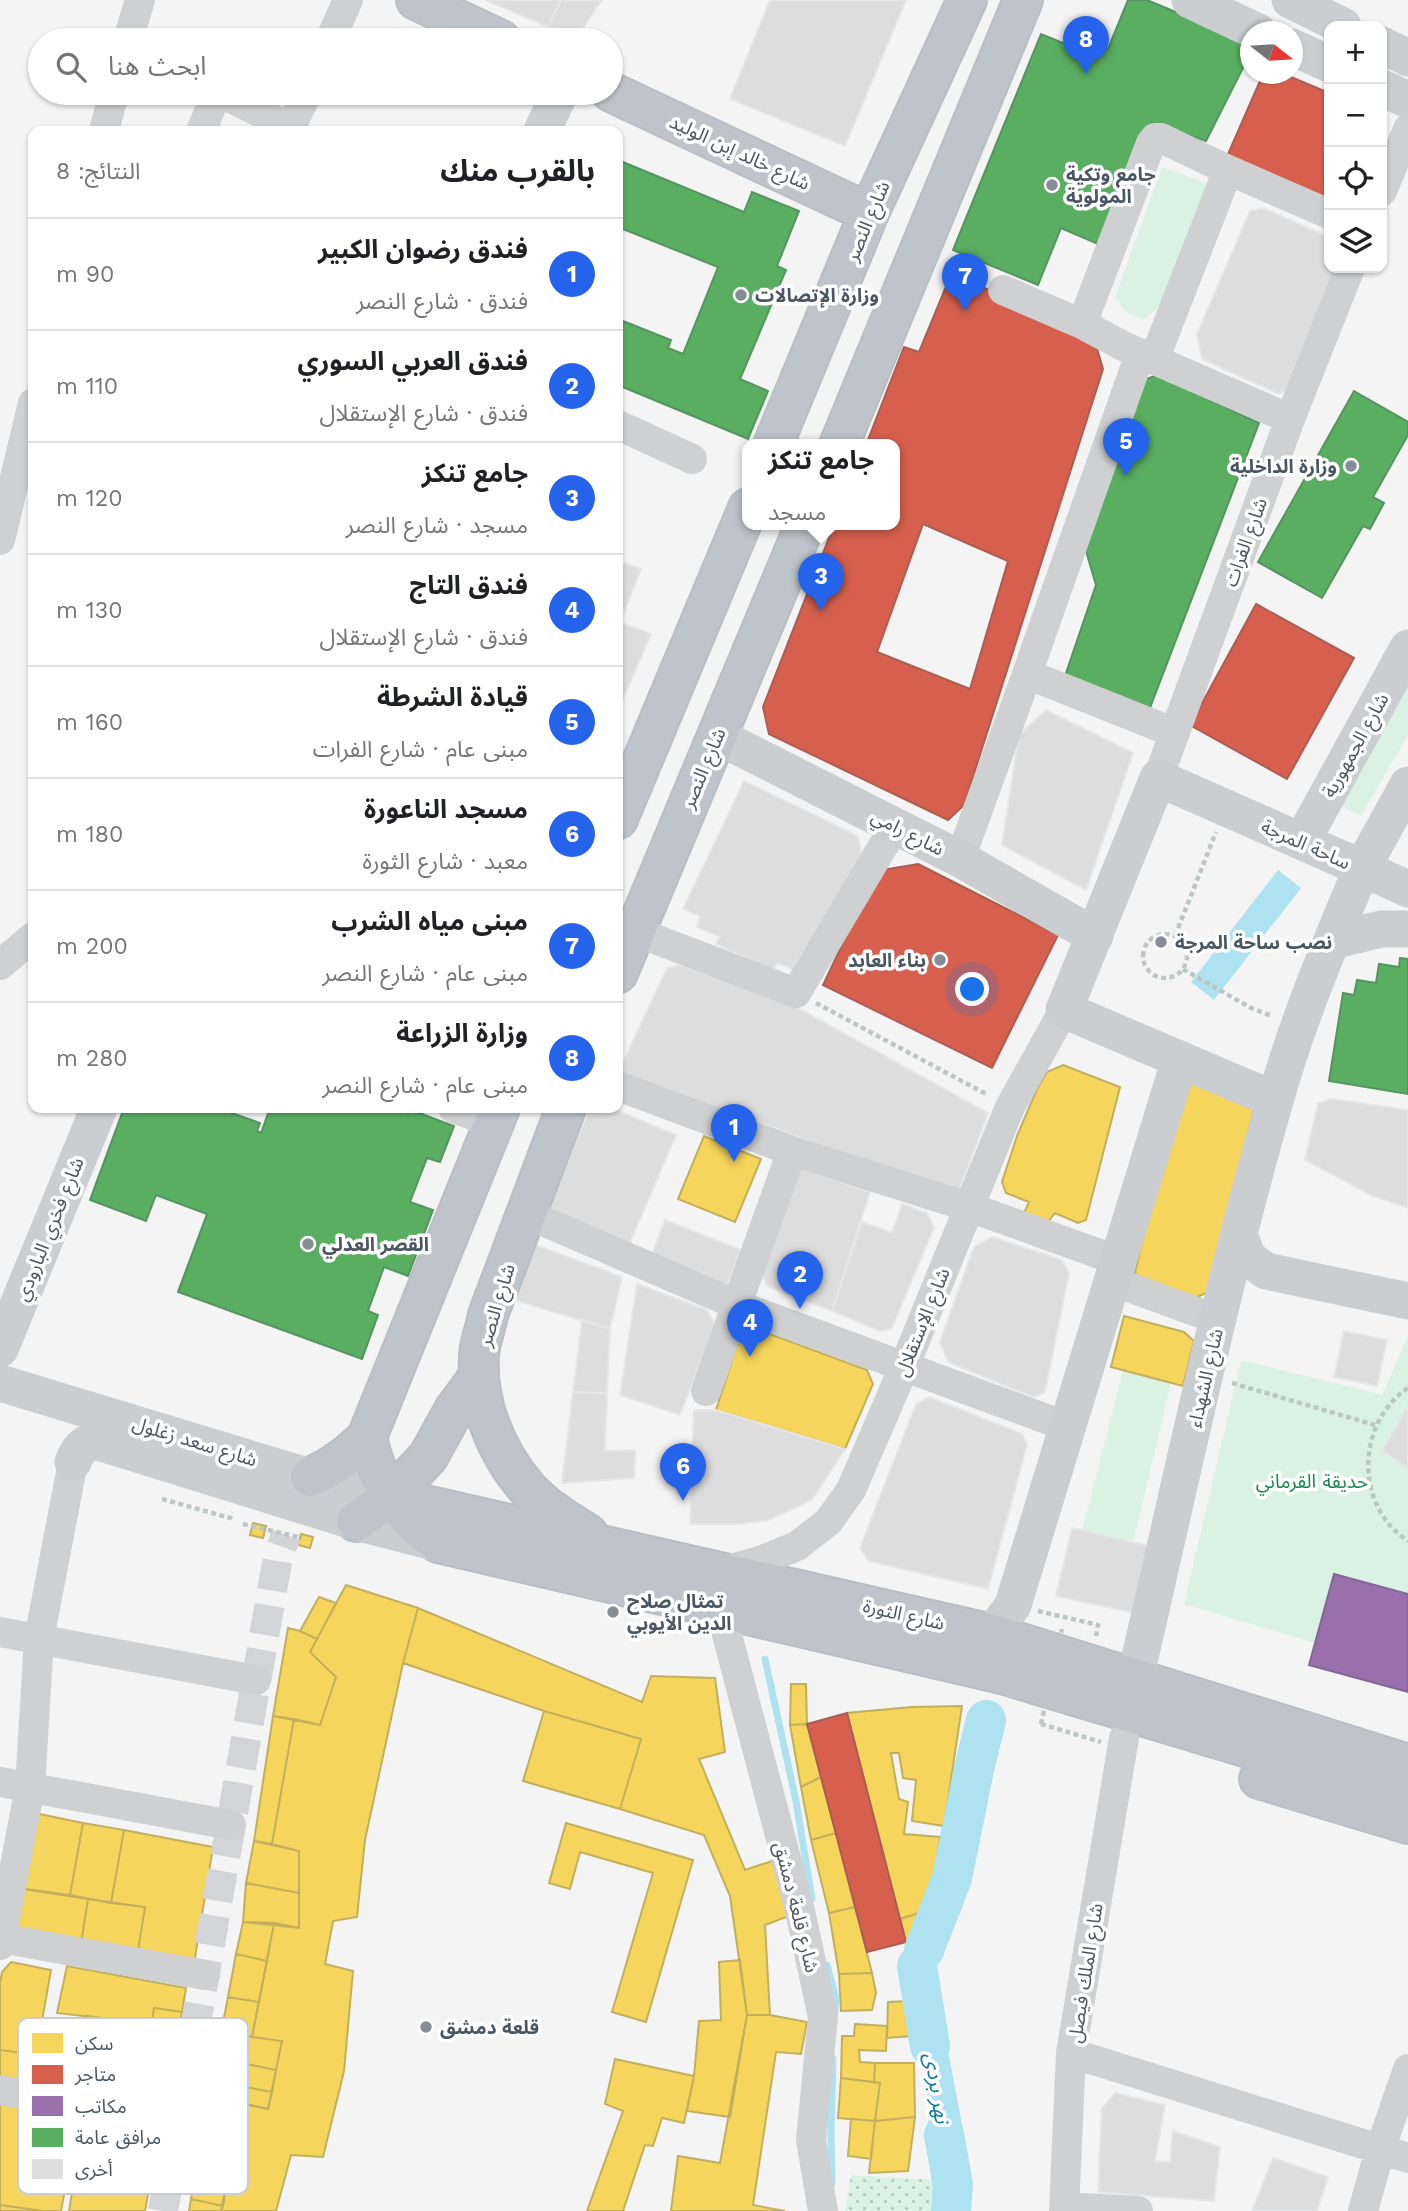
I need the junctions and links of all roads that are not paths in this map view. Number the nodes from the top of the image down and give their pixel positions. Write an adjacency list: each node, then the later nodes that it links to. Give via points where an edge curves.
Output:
1 (140, 0): 10 (street)
2 (348, 0): 11 (street)
3 (415, 0): 12 (highway)
4 (967, 0): 15 (highway, شارع النصر)
5 (1023, 0): 18 (highway)
6 (1190, 0): 9 (main road)
7 (1290, 0): 8 (main road)
8 (1333, 21)
9 (1240, 24)
10 (132, 28)
11 (335, 28)
12 (475, 28)
13 (1387, 48): 16 (main road)
14 (1303, 52): 17 (main road)
15 (941, 57): 18 (highway, via 963,57); 36 (highway, شارع النصر)
16 (1408, 58)
17 (1324, 62)
18 (989, 81): 45 (highway)
19 (1387, 90): 21 (main road)
20 (623, 98): 36 (highway, شارع خالد إبن الوليد)
21 (1408, 100)
22 (111, 105): 27 (street)
23 (213, 105): 28 (street)
24 (242, 105): 29 (street)
25 (301, 105): 30 (street)
26 (554, 105): 31 (main road)
27 (105, 126)
28 (203, 126)
29 (282, 126)
30 (292, 126)
31 (544, 126)
32 (1408, 129): 34 (street)
33 (1228, 170): 35 (street); 39 (street, via 1155,138); 40 (street)
34 (1387, 179)
35 (1324, 212)
36 (869, 213): 44 (highway, شارع النصر)
37 (1348, 273): 41 (street, شارع الفرات)
38 (1003, 290): 39 (street)
39 (1082, 324): 40 (street)
40 (1147, 357): 41 (street); 51 (street)
41 (1290, 419): 52 (street, شارع الفرات)
42 (28, 424): 49 (street)
43 (623, 427): 46 (street)
44 (775, 439)
45 (841, 439)
46 (692, 459)
47 (742, 520): 56 (highway)
48 (803, 530): 53 (highway, شارع النصر)
49 (0, 540)
50 (1408, 648): 58 (main road, شارع الجمهورية)
51 (1027, 674): 52 (street); 59 (street)
52 (1175, 733): 54 (street, شارع الفرات)
53 (717, 736): 57 (main road, شارع رامي); 63 (highway, شارع النصر)
54 (1158, 778): 58 (main road, ساحة المرجة); 64 (main road)
55 (1408, 785): 60 (main road)
56 (623, 806)
57 (895, 826): 59 (main road, شارع رامي); 63 (street, via 796,993)
58 (1302, 841): 60 (main road, ساحة المرجة)
59 (960, 859): 64 (main road, شارع رامي)
60 (1362, 868): 61 (main road); 66 (main road, ساحة المرجة)
61 (1408, 889)
62 (1408, 929): 66 (main road, via 1381,929)
63 (634, 931): 67 (highway, شارع النصر)
64 (1096, 936): 69 (main road)
65 (28, 941): 68 (street)
66 (1332, 941): 72 (main road, ساحة المرجة)
67 (623, 960)
68 (0, 965)
69 (1064, 1010): 70 (main road); 77 (street, شارع الإستقلال, via 1010,1107)
70 (1180, 1059): 72 (main road); 80 (main road)
71 (623, 1088): 76 (street)
72 (1275, 1100): 79 (main road, شارع الشهداء)
73 (97, 1113): 85 (main road, شارع فخري البارودي)
74 (499, 1113): 75 (highway, via 526,1129 539,1130 552,1127); 91 (highway)
75 (564, 1113): 78 (highway, شارع النصر)
76 (792, 1151): 77 (street); 82 (street)
77 (969, 1207): 80 (street); 86 (street, شارع الإستقلال)
78 (527, 1214): 82 (street); 87 (highway, شارع النصر, via 488,1315)
79 (1240, 1237): 81 (main road, via 1248,1258 1266,1271); 83 (main road, شارع الشهداء)
80 (1116, 1271): 83 (street); 90 (main road)
81 (1408, 1300)
82 (737, 1305): 86 (street); 89 (street)
83 (1221, 1309): 84 (main road, via 1241,1290 1260,1290); 103 (main road, شارع الشهداء)
84 (1408, 1320)
85 (0, 1349)
86 (904, 1367): 90 (street); 99 (street, شارع الإستقلال, via 850,1490 828,1522 797,1546 760,1561)
87 (479, 1376): 92 (highway); 98 (highway, شارع النصر, via 488,1420 504,1457 528,1489)
88 (0, 1383): 94 (main road, شارع سعد زغلول)
89 (706, 1391)
90 (1068, 1427): 102 (main road, via 1013,1605)
91 (367, 1437): 92 (highway, via 377,1453 393,1462 411,1464); 94 (highway, via 351,1454); 95 (highway)
92 (428, 1457): 95 (highway)
93 (73, 1462): 96 (main road, via 85,1443 102,1443); 101 (street)
94 (310, 1476): 95 (main road, شارع سعد زغلول)
95 (390, 1497): 96 (highway); 97 (highway); 98 (highway, شارع الثورة)
96 (356, 1522): 97 (main road)
97 (438, 1543): 99 (highway, شارع الثورة)
98 (604, 1545): 99 (highway, شارع الثورة)
99 (720, 1590): 102 (highway, شارع الثورة); 121 (street, شارع قلعة دمشق, via 823,2017 811,2140)
100 (0, 1632): 101 (street)
101 (39, 1639): 104 (street); 109 (street)
102 (1004, 1650): 103 (highway, via 1051,1636); 105 (highway, via 1015,1690 1033,1702); 107 (highway, شارع الثورة); 110 (highway, شارع الثورة)
103 (1140, 1657): 106 (highway)
104 (256, 1680)
105 (1124, 1738): 111 (highway); 115 (street, شارع الملك فيصل)
106 (1408, 1738)
107 (1408, 1764)
108 (0, 1782): 109 (street)
109 (30, 1787): 112 (street); 113 (street)
110 (1408, 1796)
111 (1408, 1824)
112 (231, 1825)
113 (0, 1940): 114 (street)
114 (205, 1975)
115 (1071, 2053): 119 (street); 120 (street, شارع الملك فيصل)
116 (1408, 2069): 119 (street)
117 (0, 2090): 118 (street)
118 (18, 2093)
119 (1394, 2154): 123 (street)
120 (1064, 2209): 122 (street)
121 (823, 2211)
122 (1138, 2211)
123 (1363, 2211)

